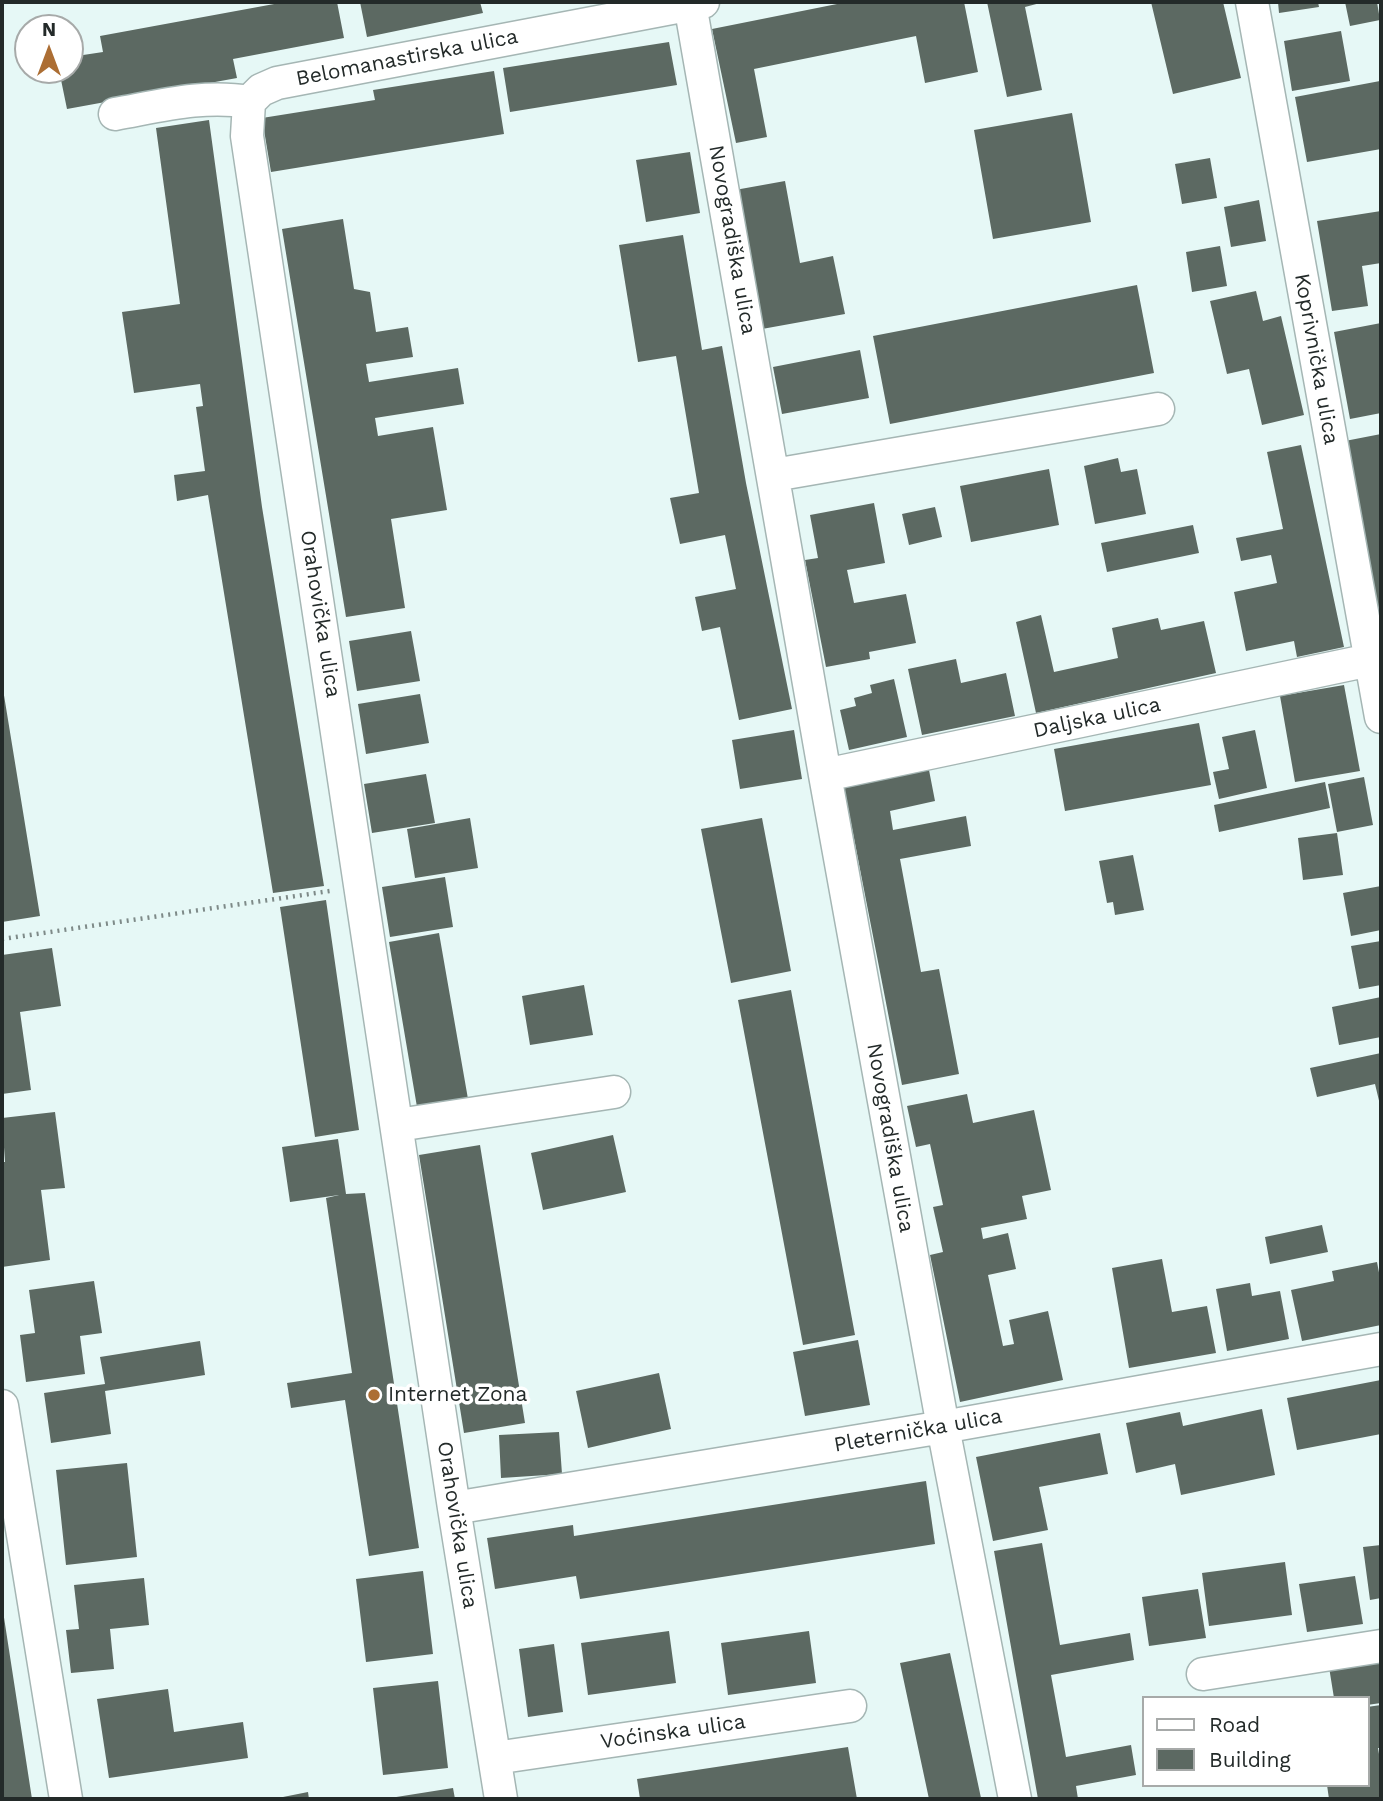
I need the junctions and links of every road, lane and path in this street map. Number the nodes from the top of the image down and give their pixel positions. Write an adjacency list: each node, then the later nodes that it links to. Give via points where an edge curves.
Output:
1 (1252, 2): 7 (street, Koprivnička ulica)
2 (697, 3): 3 (street, Belomanastirska ulica, via 277,83); 6 (street, Novogradiška ulica)
3 (249, 102): 4 (street, via 197,100); 10 (street, Orahovička ulica, via 247,136)
4 (116, 114)
5 (1158, 409): 6 (street)
6 (774, 475): 9 (street, Novogradiška ulica)
7 (1370, 660): 8 (street, Koprivnička ulica); 9 (street, Daljska ulica)
8 (1381, 717)
9 (825, 775): 16 (street, Novogradiška ulica)
10 (361, 887): 11 (path); 13 (street, Orahovička ulica)
11 (2, 939)
12 (614, 1092): 13 (street)
13 (398, 1125): 17 (street, Orahovička ulica)
14 (1381, 1349): 16 (street, Pleternička ulica)
15 (2, 1406): 22 (street)
16 (943, 1427): 17 (street, Pleternička ulica); 24 (street, Novogradiška ulica)
17 (454, 1508): 21 (street, Orahovička ulica)
18 (1381, 1646): 19 (street)
19 (1203, 1674)
20 (850, 1706): 21 (street, Voćinska ulica)
21 (495, 1758): 23 (street, Orahovička ulica)
22 (66, 1799)
23 (501, 1799)
24 (1015, 1799)

